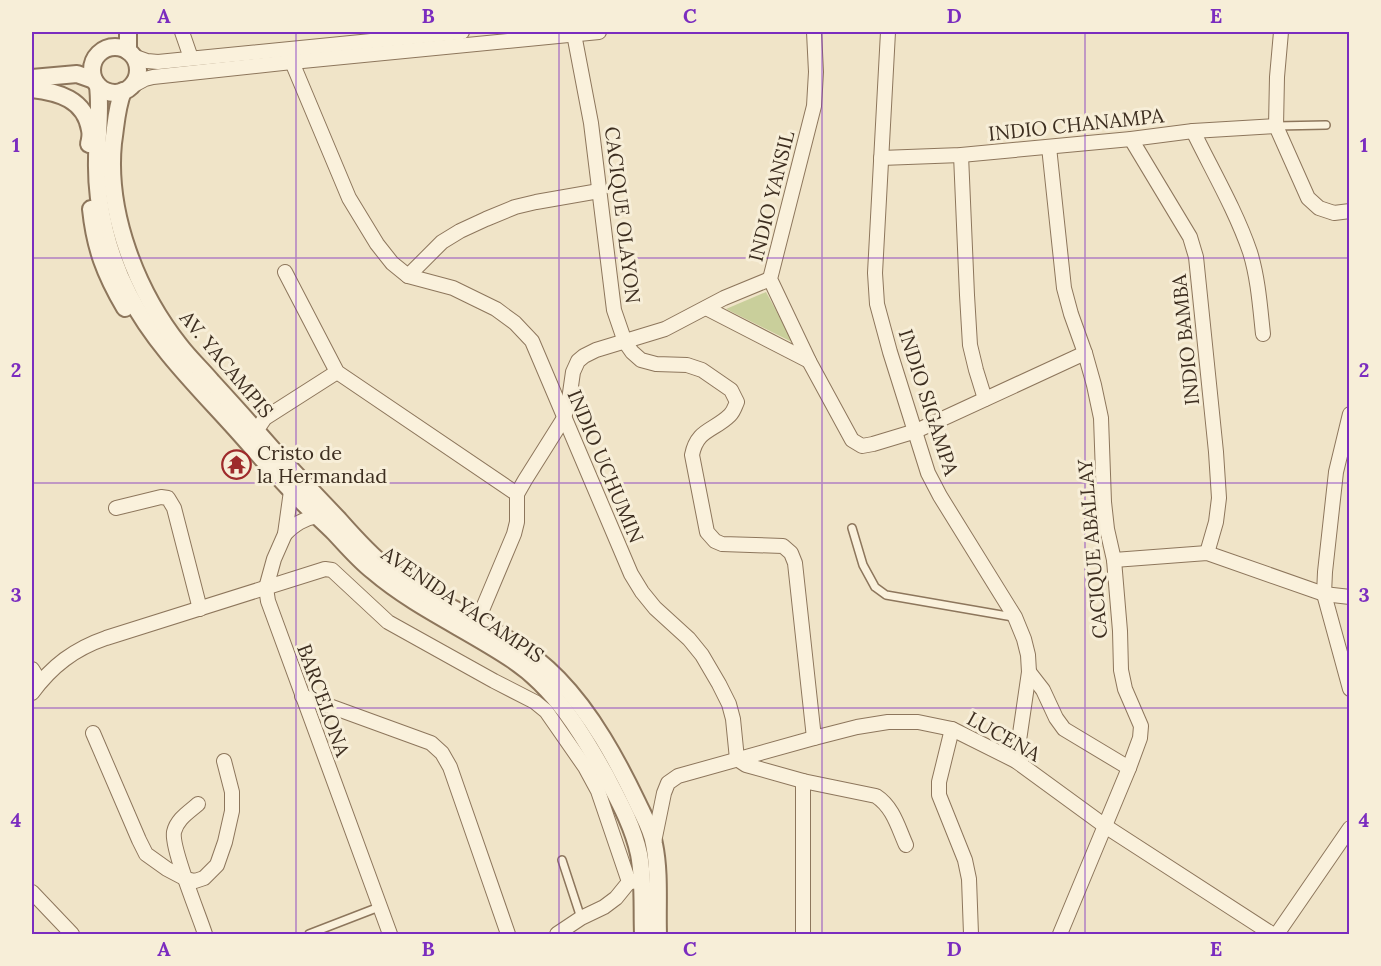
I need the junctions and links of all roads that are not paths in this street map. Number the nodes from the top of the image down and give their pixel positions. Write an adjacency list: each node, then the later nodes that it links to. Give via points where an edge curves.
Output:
1 (128, 32): 10 (street)
2 (182, 32): 11 (street)
3 (462, 32): 11 (street)
4 (599, 32): 8 (street)
5 (814, 32): 30 (street, INDIO YANSIL, via 814,106)
6 (888, 32): 25 (street, INDIO SIGAMPA)
7 (1281, 32): 20 (street)
8 (574, 34): 13 (street); 26 (street, CACIQUE OLAYON)
9 (109, 39): 10 (street); 12 (street)
10 (131, 53): 11 (street, via 147,61); 18 (street, via 138,67 135,81)
11 (191, 58)
12 (94, 59): 14 (street); 16 (street, via 92,73)
13 (292, 62): 18 (street, via 153,77); 29 (street, INDIO UCHUMIN, via 349,198 377,244)
14 (32, 68)
15 (32, 78): 16 (street, via 77,74)
16 (96, 83): 18 (street, via 110,92); 37 (street, AVENIDA YACAMPIS, via 100,104 98,190 116,265 149,328)
17 (32, 89): 37 (street, via 66,97 84,115 90,130 88,166 94,235 102,263 129,317 157,355)
18 (127, 89): 41 (street, AV. YACAMPIS, via 118,106 112,180 120,227 140,280 180,346)
19 (1326, 125): 20 (lane)
20 (1276, 126): 21 (street, INDIO CHANAMPA); 27 (street, via 1308,198 1319,208 1334,213)
21 (1193, 130): 22 (street, INDIO CHANAMPA); 32 (street, via 1250,252)
22 (1131, 139): 23 (street, INDIO CHANAMPA); 50 (street, INDIO BAMBA, via 1191,237 1196,257 1219,498)
23 (1048, 147): 24 (street, INDIO CHANAMPA); 34 (street, CACIQUE ABALLAY, via 1064,288)
24 (961, 155): 25 (street, INDIO CHANAMPA); 38 (street, via 970,345)
25 (881, 158): 42 (street, INDIO SIGAMPA, via 877,304)
26 (599, 191): 29 (street, via 515,207 486,219 442,242); 33 (street, CACIQUE OLAYON, via 614,310)
27 (1350, 211)
28 (285, 272): 36 (street)
29 (408, 276): 40 (street, INDIO UCHUMIN, via 474,297 515,324 532,341)
30 (770, 279): 31 (street); 35 (street, INDIO YANSIL)
31 (706, 308): 33 (street, via 665,329); 35 (street)
32 (1263, 334)
33 (625, 342): 40 (street, via 596,350 578,362); 65 (street, CACIQUE OLAYON, via 641,360 702,370 731,390 736,402 732,413 700,436 692,455 707,532 722,544 783,546 791,553)
34 (1085, 353): 38 (street, INDIO YANSIL); 51 (street, CACIQUE ABALLAY, via 1101,418 1104,502)
35 (809, 361): 42 (street, INDIO YANSIL, via 852,440 862,446)
36 (337, 372): 41 (street, via 265,418); 45 (street)
37 (188, 376): 43 (street, AVENIDA YACAMPIS)
38 (985, 399): 42 (street, INDIO YANSIL)
39 (1350, 414): 53 (street, via 1336,472)
40 (564, 418): 45 (street); 66 (street, INDIO UCHUMIN, via 631,574 655,608 702,655 729,704)
41 (256, 430): 43 (street); 44 (street, AV. YACAMPIS)
42 (916, 431): 56 (street, INDIO SIGAMPA, via 928,473 940,496)
43 (255, 450): 44 (street, AVENIDA YACAMPIS)
44 (293, 483): 47 (street, AVENIDA YACAMPIS); 49 (street); 57 (street, AV. YACAMPIS, via 387,568)
45 (517, 494): 57 (street, via 517,522)
46 (116, 507): 55 (street, via 168,498)
47 (317, 516): 49 (street, via 306,518); 78 (street, AVENIDA YACAMPIS, via 385,581 515,661 542,683 587,742 619,799 639,855)
48 (852, 528): 56 (lane, via 874,587 886,595)
49 (285, 534): 52 (street)
50 (1207, 553): 51 (street); 53 (street)
51 (1114, 560): 69 (street, CACIQUE ABALLAY, via 1121,670 1141,726)
52 (266, 588): 55 (street); 62 (street, BARCELONA); 78 (street, via 332,570 388,622 535,702 546,711 585,767)
53 (1324, 594): 54 (street); 61 (street)
54 (1350, 597)
55 (200, 609): 60 (street, via 86,645 68,656)
56 (1015, 617): 59 (street, INDIO SIGAMPA, via 1026,647)
57 (477, 622): 74 (street, AV. YACAMPIS, via 536,658 559,679 606,742)
58 (32, 669): 60 (street)
59 (1029, 672): 68 (street, INDIO SIGAMPA); 69 (street, via 1064,729)
60 (36, 687)
61 (1350, 689)
62 (302, 696): 80 (street, BARCELONA); 86 (street, via 431,743 442,753)
63 (952, 729): 65 (street, LUCENA, via 918,722 888,722); 68 (street, LUCENA); 91 (street, via 939,795 965,860)
64 (93, 733): 77 (street, via 146,854)
65 (814, 738): 66 (street, LUCENA)
66 (737, 759): 70 (street); 74 (street, LUCENA, via 678,776 668,783)
67 (224, 761): 77 (street, via 232,792 225,842 217,865 204,878)
68 (1016, 761): 72 (street, LUCENA)
69 (1129, 768): 72 (street, CACIQUE ABALLAY)
70 (803, 780): 75 (street, via 884,801); 90 (street)
71 (198, 804): 77 (street, via 180,819 174,832)
72 (1105, 826): 92 (street, CACIQUE ABALLAY); 93 (street, LUCENA)
73 (1350, 828): 94 (street)
74 (654, 842): 89 (street, AV. YACAMPIS)
75 (906, 845)
76 (562, 860): 81 (lane)
77 (186, 879): 83 (street)
78 (635, 882): 81 (street, via 604,907); 88 (street, AVENIDA YACAMPIS)
79 (32, 892): 82 (street)
80 (379, 907): 84 (lane); 85 (street, BARCELONA)
81 (580, 918): 87 (street)
82 (72, 934)
83 (205, 934)
84 (309, 934)
85 (390, 934)
86 (508, 934)
87 (557, 934)
88 (643, 934)
89 (658, 934)
90 (803, 934)
91 (971, 934)
92 (1060, 934)
93 (1272, 934)
94 (1277, 934)

